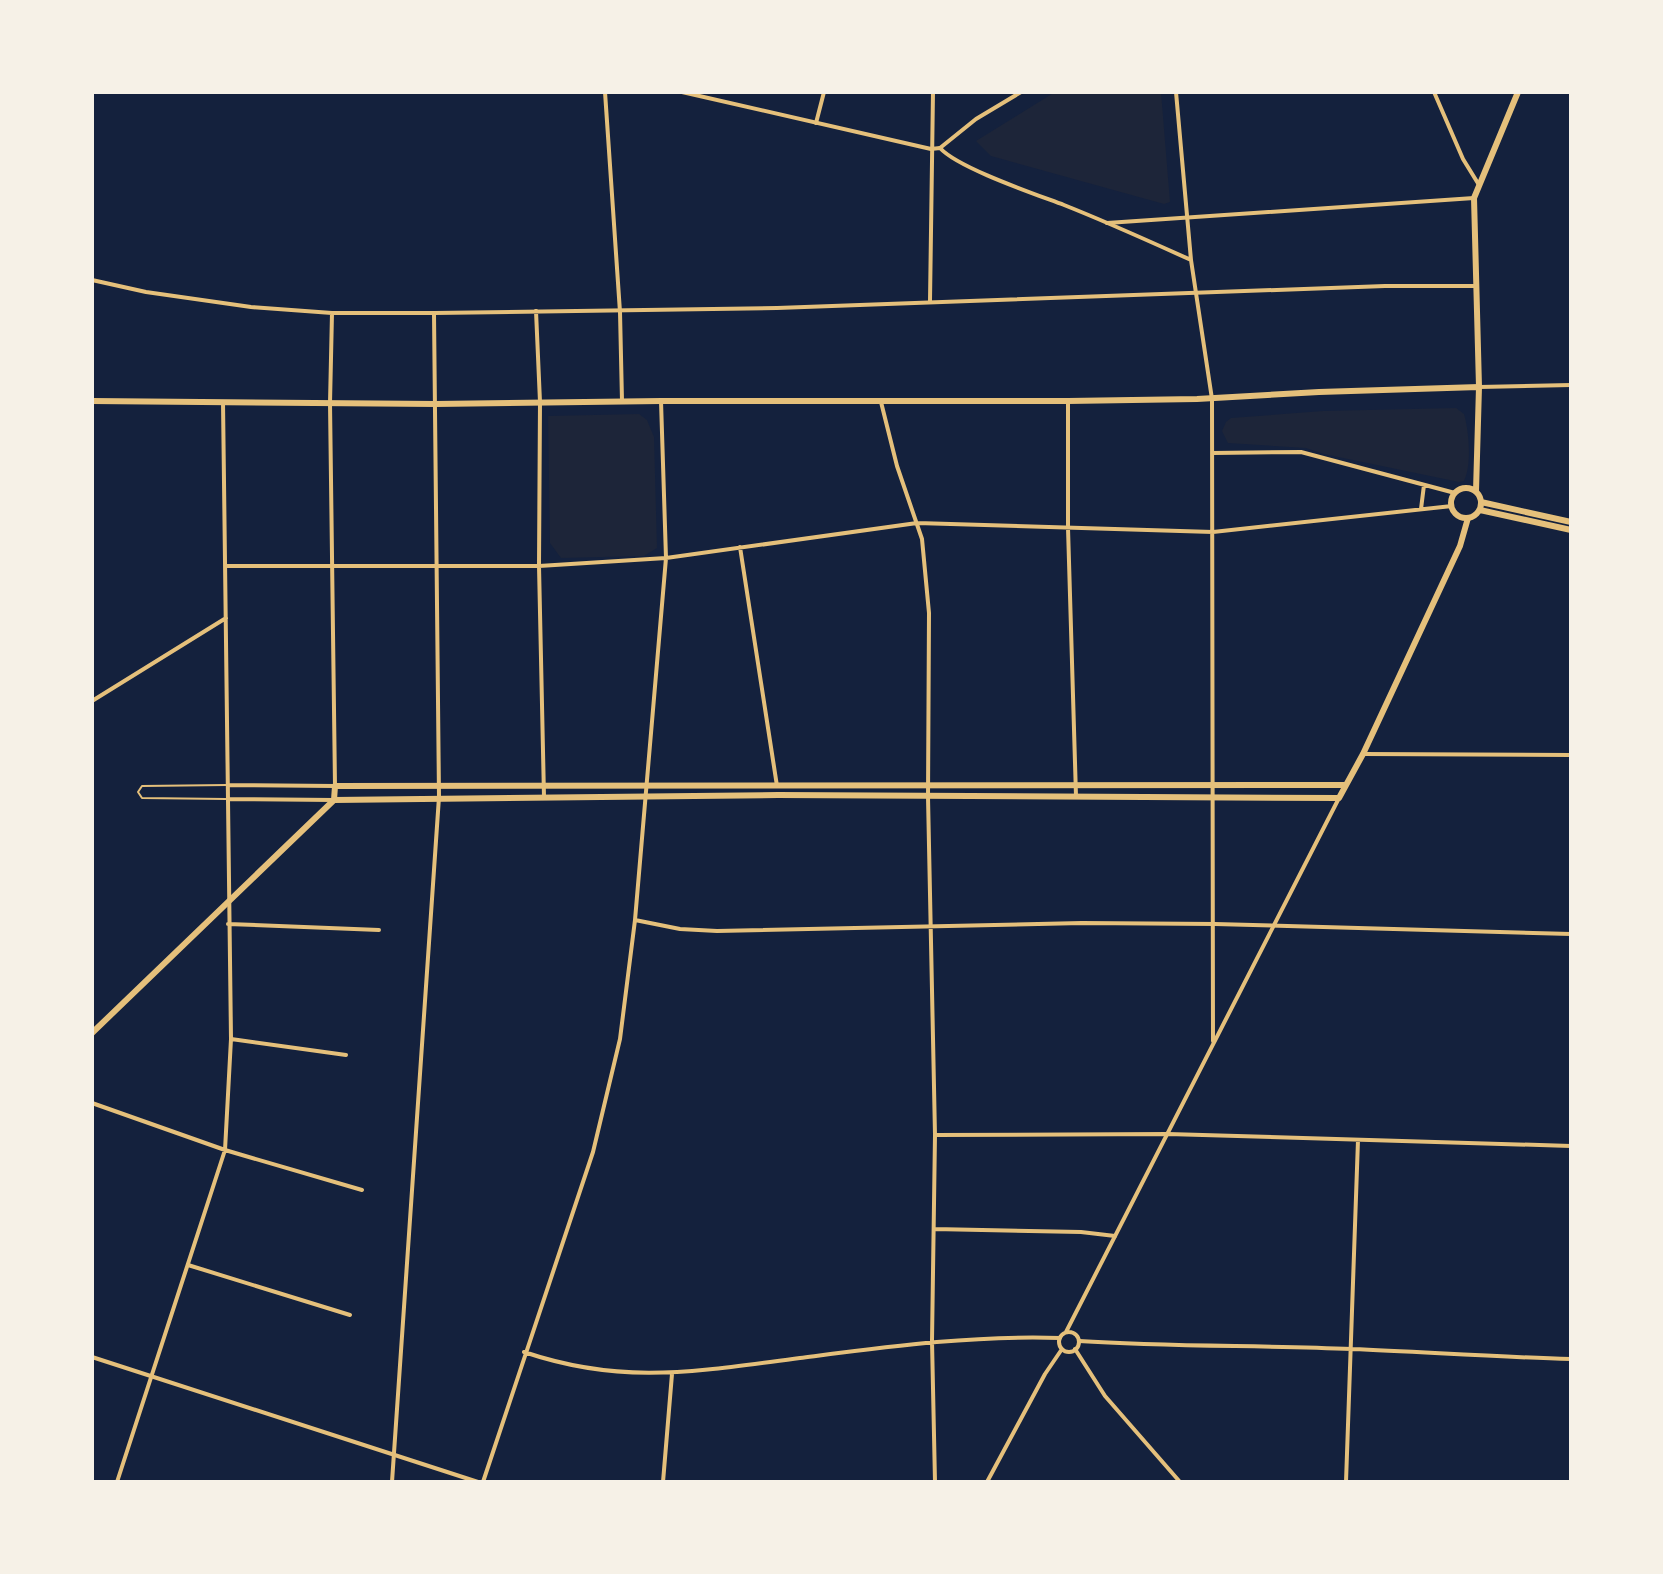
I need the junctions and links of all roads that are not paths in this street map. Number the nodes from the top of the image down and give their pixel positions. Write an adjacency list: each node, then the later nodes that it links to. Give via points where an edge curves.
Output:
1 (605, 92): 22 (street)
2 (682, 92): 9 (street)
3 (824, 92): 9 (street)
4 (933, 92): 11 (street)
5 (1021, 92): 10 (street)
6 (1176, 92): 14 (street)
7 (1434, 92): 12 (street)
8 (1518, 92): 12 (main road)
9 (816, 123): 11 (street)
10 (940, 148): 11 (street); 15 (street, via 982,172)
11 (931, 149): 20 (street)
12 (1479, 185): 13 (main road)
13 (1474, 198): 14 (street); 18 (main road)
14 (1187, 216): 15 (street); 16 (street)
15 (1107, 223): 16 (street)
16 (1191, 260): 19 (street)
17 (92, 280): 23 (street, via 223,304)
18 (1476, 286): 19 (street); 26 (main road)
19 (1195, 294): 20 (street); 27 (street)
20 (930, 301): 22 (street)
21 (536, 310): 22 (street); 24 (street); 33 (street)
22 (620, 312): 34 (street)
23 (332, 313): 24 (street); 35 (street)
24 (434, 313): 36 (street)
25 (1571, 385): 26 (street)
26 (1479, 387): 27 (main road); 39 (main road)
27 (1212, 399): 31 (main road); 37 (street)
28 (880, 400): 30 (main road); 31 (main road); 47 (street)
29 (92, 401): 32 (main road)
30 (661, 401): 34 (main road); 52 (street)
31 (1068, 401): 48 (street)
32 (223, 402): 35 (main road); 53 (street)
33 (540, 402): 34 (main road); 36 (main road); 56 (street)
34 (622, 402)
35 (330, 403): 36 (main road); 54 (street)
36 (436, 404): 55 (street)
37 (1213, 453): 38 (street, via 1301,452); 50 (street)
38 (1424, 485): 40 (street); 43 (street)
39 (1476, 491): 40 (main road, via 1463,488); 41 (main road)
40 (1455, 493): 42 (main road)
41 (1481, 502): 44 (main road); 46 (main road)
42 (1452, 506): 43 (street); 45 (main road, via 1457,515)
43 (1421, 509): 50 (street)
44 (1480, 510): 45 (main road); 49 (main road)
45 (1468, 518): 59 (main road, via 1460,546)
46 (1571, 522)
47 (917, 523): 48 (street); 51 (street); 70 (street, via 929,613)
48 (1068, 528): 50 (street); 66 (street)
49 (1571, 530)
50 (1213, 532): 63 (street)
51 (740, 547): 52 (street); 62 (street)
52 (666, 558): 56 (street); 61 (street)
53 (225, 566): 54 (street); 57 (street)
54 (331, 566): 55 (street); 68 (street)
55 (436, 566): 56 (street); 69 (street)
56 (539, 566): 65 (street)
57 (226, 618): 58 (street); 64 (street)
58 (92, 701)
59 (1363, 754): 60 (street); 67 (main road)
60 (1571, 755)
61 (647, 784): 62 (main road); 65 (main road); 76 (street)
62 (777, 784): 70 (main road); 71 (street)
63 (1213, 784): 66 (main road); 67 (main road); 73 (street)
64 (229, 785): 68 (street); 79 (street); 79 (lane, via 142,786 138,792 142,798)
65 (544, 785): 69 (main road); 75 (street)
66 (1076, 785): 70 (main road); 72 (street)
67 (1346, 785): 78 (main road)
68 (335, 786): 69 (main road); 80 (main road)
69 (439, 786): 74 (street)
70 (929, 786): 77 (street)
71 (778, 795): 76 (main road); 77 (main road)
72 (1076, 796): 73 (main road); 77 (main road)
73 (1213, 796): 78 (main road); 84 (street)
74 (439, 797): 75 (main road); 80 (main road); 116 (street)
75 (544, 797): 76 (main road)
76 (646, 797): 82 (street)
77 (928, 797): 85 (street)
78 (1339, 798): 86 (street)
79 (229, 799): 80 (street); 81 (street)
80 (334, 800): 81 (main road)
81 (229, 902): 83 (street); 89 (main road)
82 (635, 920): 85 (street, via 717,931); 111 (street, via 620,1039 597,1137)
83 (228, 924): 87 (street); 90 (street)
84 (1215, 924): 85 (street); 86 (street); 91 (street)
85 (930, 925): 95 (street)
86 (1273, 926): 88 (street); 91 (street)
87 (379, 930)
88 (1571, 934)
89 (93, 1034)
90 (231, 1039): 92 (street); 98 (street)
91 (1213, 1041): 94 (street)
92 (346, 1055)
93 (92, 1103): 98 (street)
94 (1168, 1134): 95 (street); 96 (street); 101 (street)
95 (935, 1135): 100 (street)
96 (1358, 1140): 97 (street); 110 (street)
97 (1571, 1146)
98 (225, 1150): 99 (street); 102 (street)
99 (362, 1190)
100 (934, 1229): 101 (street); 106 (street)
101 (1115, 1236): 104 (street)
102 (188, 1265): 103 (street); 115 (street)
103 (350, 1315)
104 (1066, 1332): 105 (street); 107 (street)
105 (1060, 1338): 106 (street); 108 (street)
106 (932, 1341): 114 (street); 121 (street)
107 (1079, 1341): 109 (street); 110 (street)
108 (1062, 1349): 109 (street); 122 (street)
109 (1075, 1349): 123 (street, via 1105,1396)
110 (1351, 1349): 113 (street); 124 (street)
111 (524, 1352): 114 (street, via 593,1371); 119 (street)
112 (92, 1357): 115 (street)
113 (1571, 1359)
114 (672, 1374): 120 (street)
115 (152, 1377): 116 (street); 117 (street)
116 (394, 1454): 118 (street); 119 (street)
117 (117, 1482)
118 (392, 1482)
119 (480, 1482)
120 (663, 1482)
121 (935, 1482)
122 (987, 1482)
123 (1180, 1482)
124 (1346, 1482)

